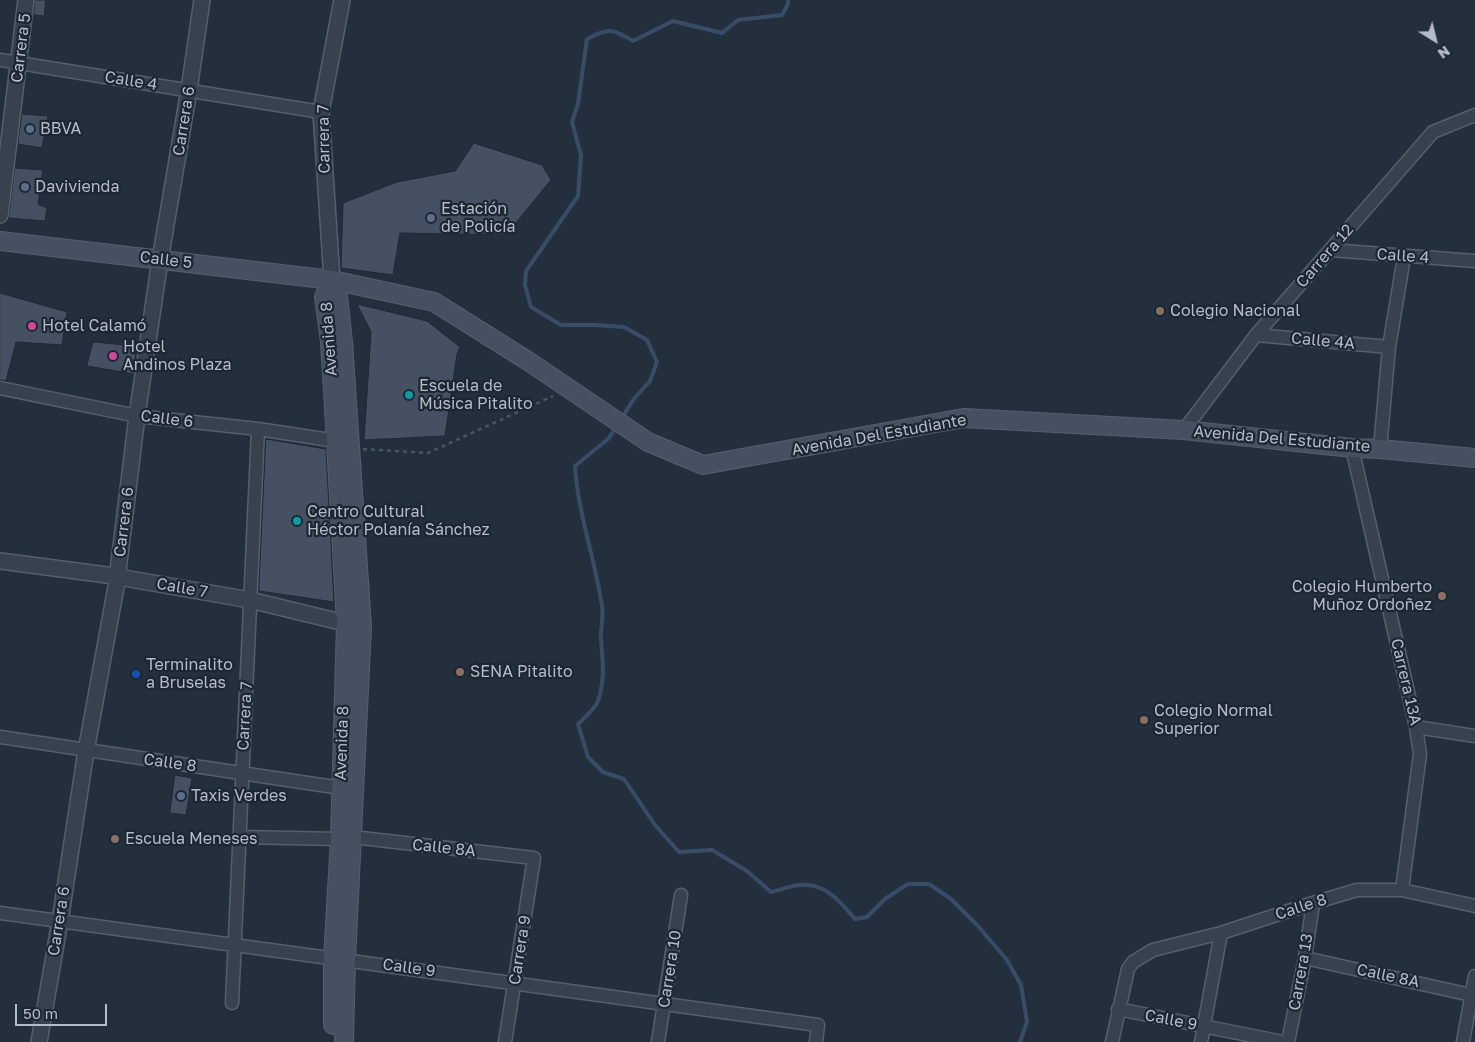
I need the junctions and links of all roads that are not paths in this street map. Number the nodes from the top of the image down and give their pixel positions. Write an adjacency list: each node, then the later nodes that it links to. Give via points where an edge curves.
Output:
1 (26, 0): 5 (street, Carrera 5)
2 (202, 0): 6 (street, Carrera 6)
3 (342, 0): 7 (street, Carrera 7)
4 (0, 60): 5 (street, Calle 4)
5 (19, 63): 6 (street, Calle 4); 9 (street, Carrera 5)
6 (189, 90): 7 (street, Calle 4); 13 (street, Carrera 6)
7 (321, 112): 15 (street, Carrera 7)
8 (1475, 115): 11 (street, Carrera 12, via 1433,132)
9 (0, 215)
10 (0, 241): 13 (main road, Calle 5)
11 (1330, 250): 12 (street, Calle 4); 16 (street, Carrera 12)
12 (1404, 257): 14 (street, Calle 4); 17 (street)
13 (160, 260): 15 (main road, Calle 5); 19 (street, Carrera 6)
14 (1475, 262)
15 (332, 280): 21 (main road, Avenida Del Estudiante, via 434,302 648,442 703,465 964,418); 22 (main road, Avenida 8, via 338,296)
16 (1256, 335): 17 (street, Calle 4A); 21 (street, Carrera 12)
17 (1389, 347): 24 (street)
18 (0, 388): 19 (street, Calle 6)
19 (137, 416): 20 (street, Calle 6); 27 (street, Carrera 6)
20 (258, 430): 22 (street, Calle 6); 28 (street, Carrera 7)
21 (1184, 430): 23 (main road, Avenida Del Estudiante)
22 (345, 444): 29 (main road, Avenida 8)
23 (1352, 448): 24 (main road, Avenida Del Estudiante); 30 (street, Carrera 13A)
24 (1380, 449): 25 (main road, Avenida Del Estudiante)
25 (1475, 458)
26 (0, 561): 27 (street, Calle 7)
27 (117, 577): 28 (street, Calle 7); 33 (street, Carrera 6)
28 (250, 600): 29 (street, Calle 7); 34 (street, Carrera 7)
29 (354, 625): 35 (main road, Avenida 8); 37 (main road, Avenida 8)
30 (1416, 727): 31 (street); 39 (street, Carrera 13A, via 1420,754)
31 (1475, 736)
32 (0, 737): 33 (street, Calle 8)
33 (86, 751): 34 (street, Calle 8); 44 (street, Carrera 6)
34 (242, 774): 35 (street, Calle 8); 36 (street, Carrera 7)
35 (341, 788): 37 (main road, Avenida 8)
36 (240, 837): 37 (street, Calle 8A); 46 (street, Carrera 7)
37 (346, 838): 38 (street, Calle 8A); 47 (main road, Avenida 8)
38 (534, 858): 50 (street, Carrera 9)
39 (1402, 890): 41 (street, Calle 8, via 1357,890); 42 (street, Calle 8)
40 (681, 896): 53 (street, Carrera 10)
41 (1313, 903): 45 (street, Calle 8); 48 (street, Carrera 13)
42 (1475, 906)
43 (0, 913): 44 (street, Calle 9)
44 (60, 921): 46 (street, Calle 9); 56 (street, Carrera 6)
45 (1221, 933): 54 (street, Calle 8, via 1154,950 1133,962 1128,969); 55 (street)
46 (233, 944): 47 (street, Calle 9); 52 (street, Carrera 7)
47 (339, 958): 50 (street, Calle 9); 57 (main road, Avenida 8); 58 (main road, Avenida 8)
48 (1305, 958): 51 (street, Calle 8A); 65 (street, Carrera 13)
49 (1475, 976): 51 (street)
50 (514, 983): 53 (street, Calle 9); 59 (street, Carrera 9)
51 (1472, 994): 66 (street)
52 (232, 1003)
53 (664, 1004): 60 (street, Carrera 10); 61 (street, Calle 9, via 818,1025)
54 (1118, 1010): 55 (street, Calle 9); 62 (street)
55 (1204, 1026): 63 (street); 64 (street, Calle 9)
56 (39, 1042)
57 (332, 1042)
58 (344, 1042)
59 (505, 1042)
60 (658, 1042)
61 (816, 1042)
62 (1112, 1042)
63 (1201, 1042)
64 (1284, 1042)
65 (1288, 1042)
66 (1463, 1042)

